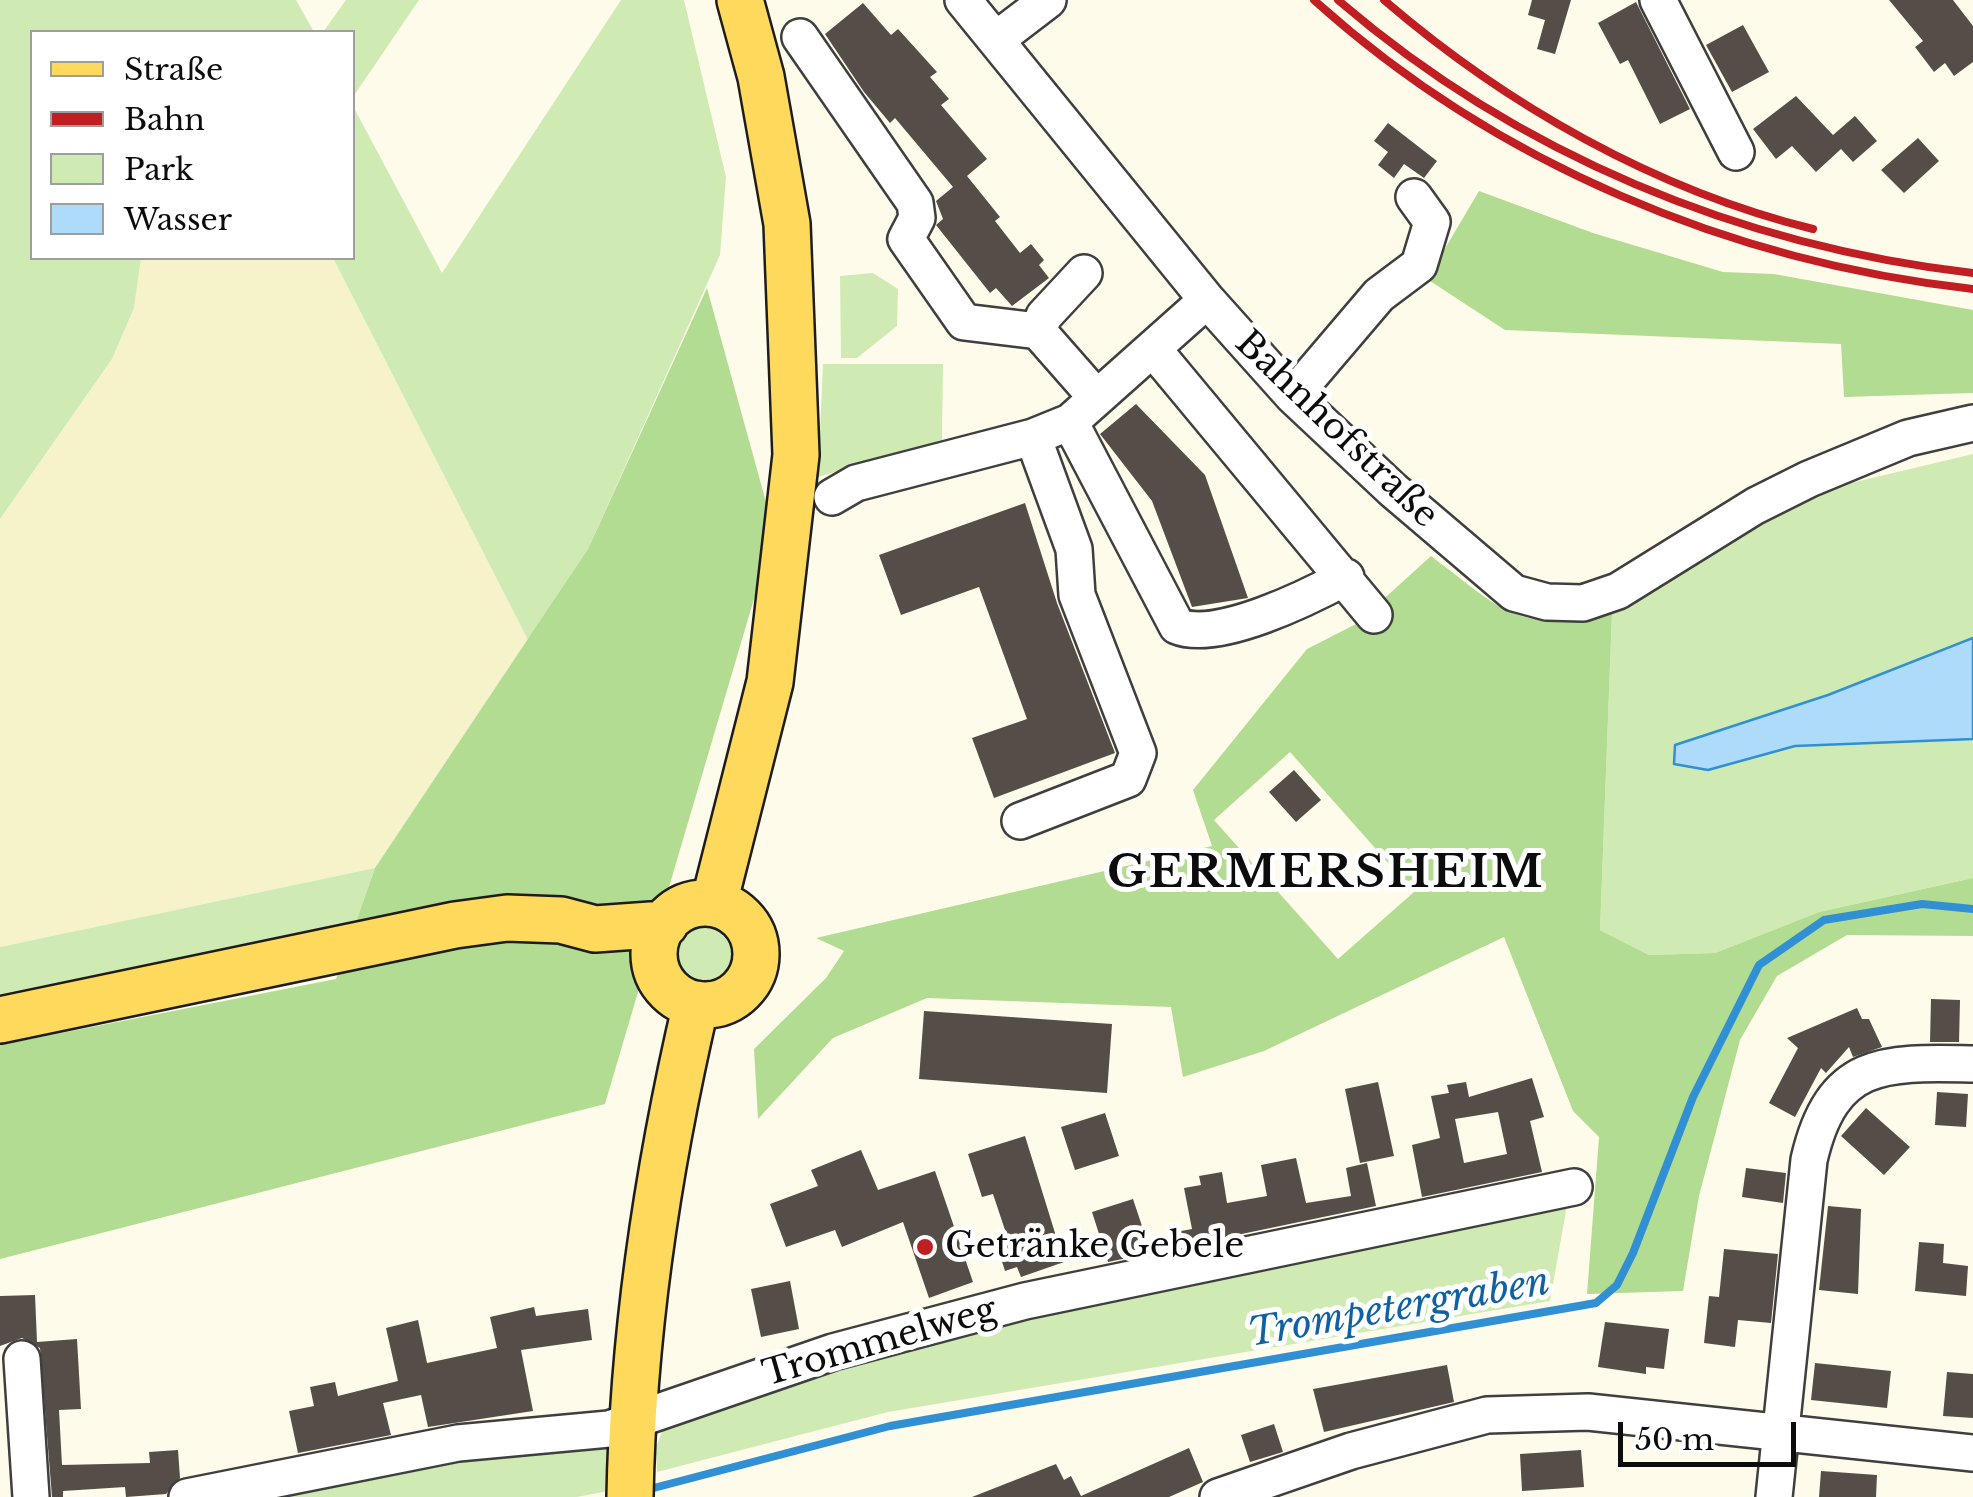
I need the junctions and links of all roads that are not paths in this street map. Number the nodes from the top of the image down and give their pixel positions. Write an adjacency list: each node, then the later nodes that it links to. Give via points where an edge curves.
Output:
1 (740, 0): 24 (main road, via 787,224 796,455 770,682)
2 (963, 0): 6 (street, Bahnhofstraße)
3 (1658, 0): 7 (street)
4 (1031, 7): 6 (street)
5 (800, 37): 11 (street, via 915,203 917,218 906,240 964,322)
6 (996, 39): 10 (street, Bahnhofstraße)
7 (1736, 152)
8 (1414, 197): 13 (street, via 1432,222 1419,266 1379,294)
9 (1084, 273): 11 (street)
10 (1207, 300): 12 (street); 13 (street, Bahnhofstraße)
11 (1038, 331): 14 (street)
12 (1153, 348): 14 (street); 21 (street)
13 (1293, 396): 19 (street, Bahnhofstraße, via 1486,572 1514,593 1547,602 1583,603 1618,590)
14 (1096, 397): 15 (street)
15 (1070, 422): 17 (street); 21 (street, via 1178,626 1194,634 1300,602)
16 (1973, 423): 19 (street, Bahnhofstraße, via 1908,438)
17 (1034, 437): 20 (street, via 856,482); 23 (street, via 1074,549 1077,595 1138,753 1128,779)
18 (1973, 447): 19 (street, Bahnhofstraße)
19 (1809, 479)
20 (832, 497)
21 (1346, 577): 22 (street)
22 (1374, 615)
23 (1020, 821)
24 (714, 903): 25 (main road, via 682,908); 28 (main road, via 752,931 756,963 741,991 712,1005)
25 (664, 924): 26 (main road); 27 (main road, via 654,946)
26 (595, 929): 27 (main road); 29 (main road, via 506,918 455,925)
27 (659, 976): 28 (main road)
28 (696, 1004): 35 (main road, via 663,1144)
29 (0, 1020)
30 (1973, 1064): 33 (street, via 1879,1066 1840,1088 1820,1120 1808,1160)
31 (1574, 1187): 35 (street, Trommelweg, via 1025,1301 833,1352)
32 (22, 1359): 36 (street)
33 (1782, 1432): 34 (street); 38 (street, via 1588,1412 1487,1414); 39 (street)
34 (1973, 1453)
35 (631, 1462): 37 (street, Trommelweg, via 534,1438 458,1442)
36 (31, 1497)
37 (187, 1497)
38 (1218, 1497)
39 (1774, 1497)

